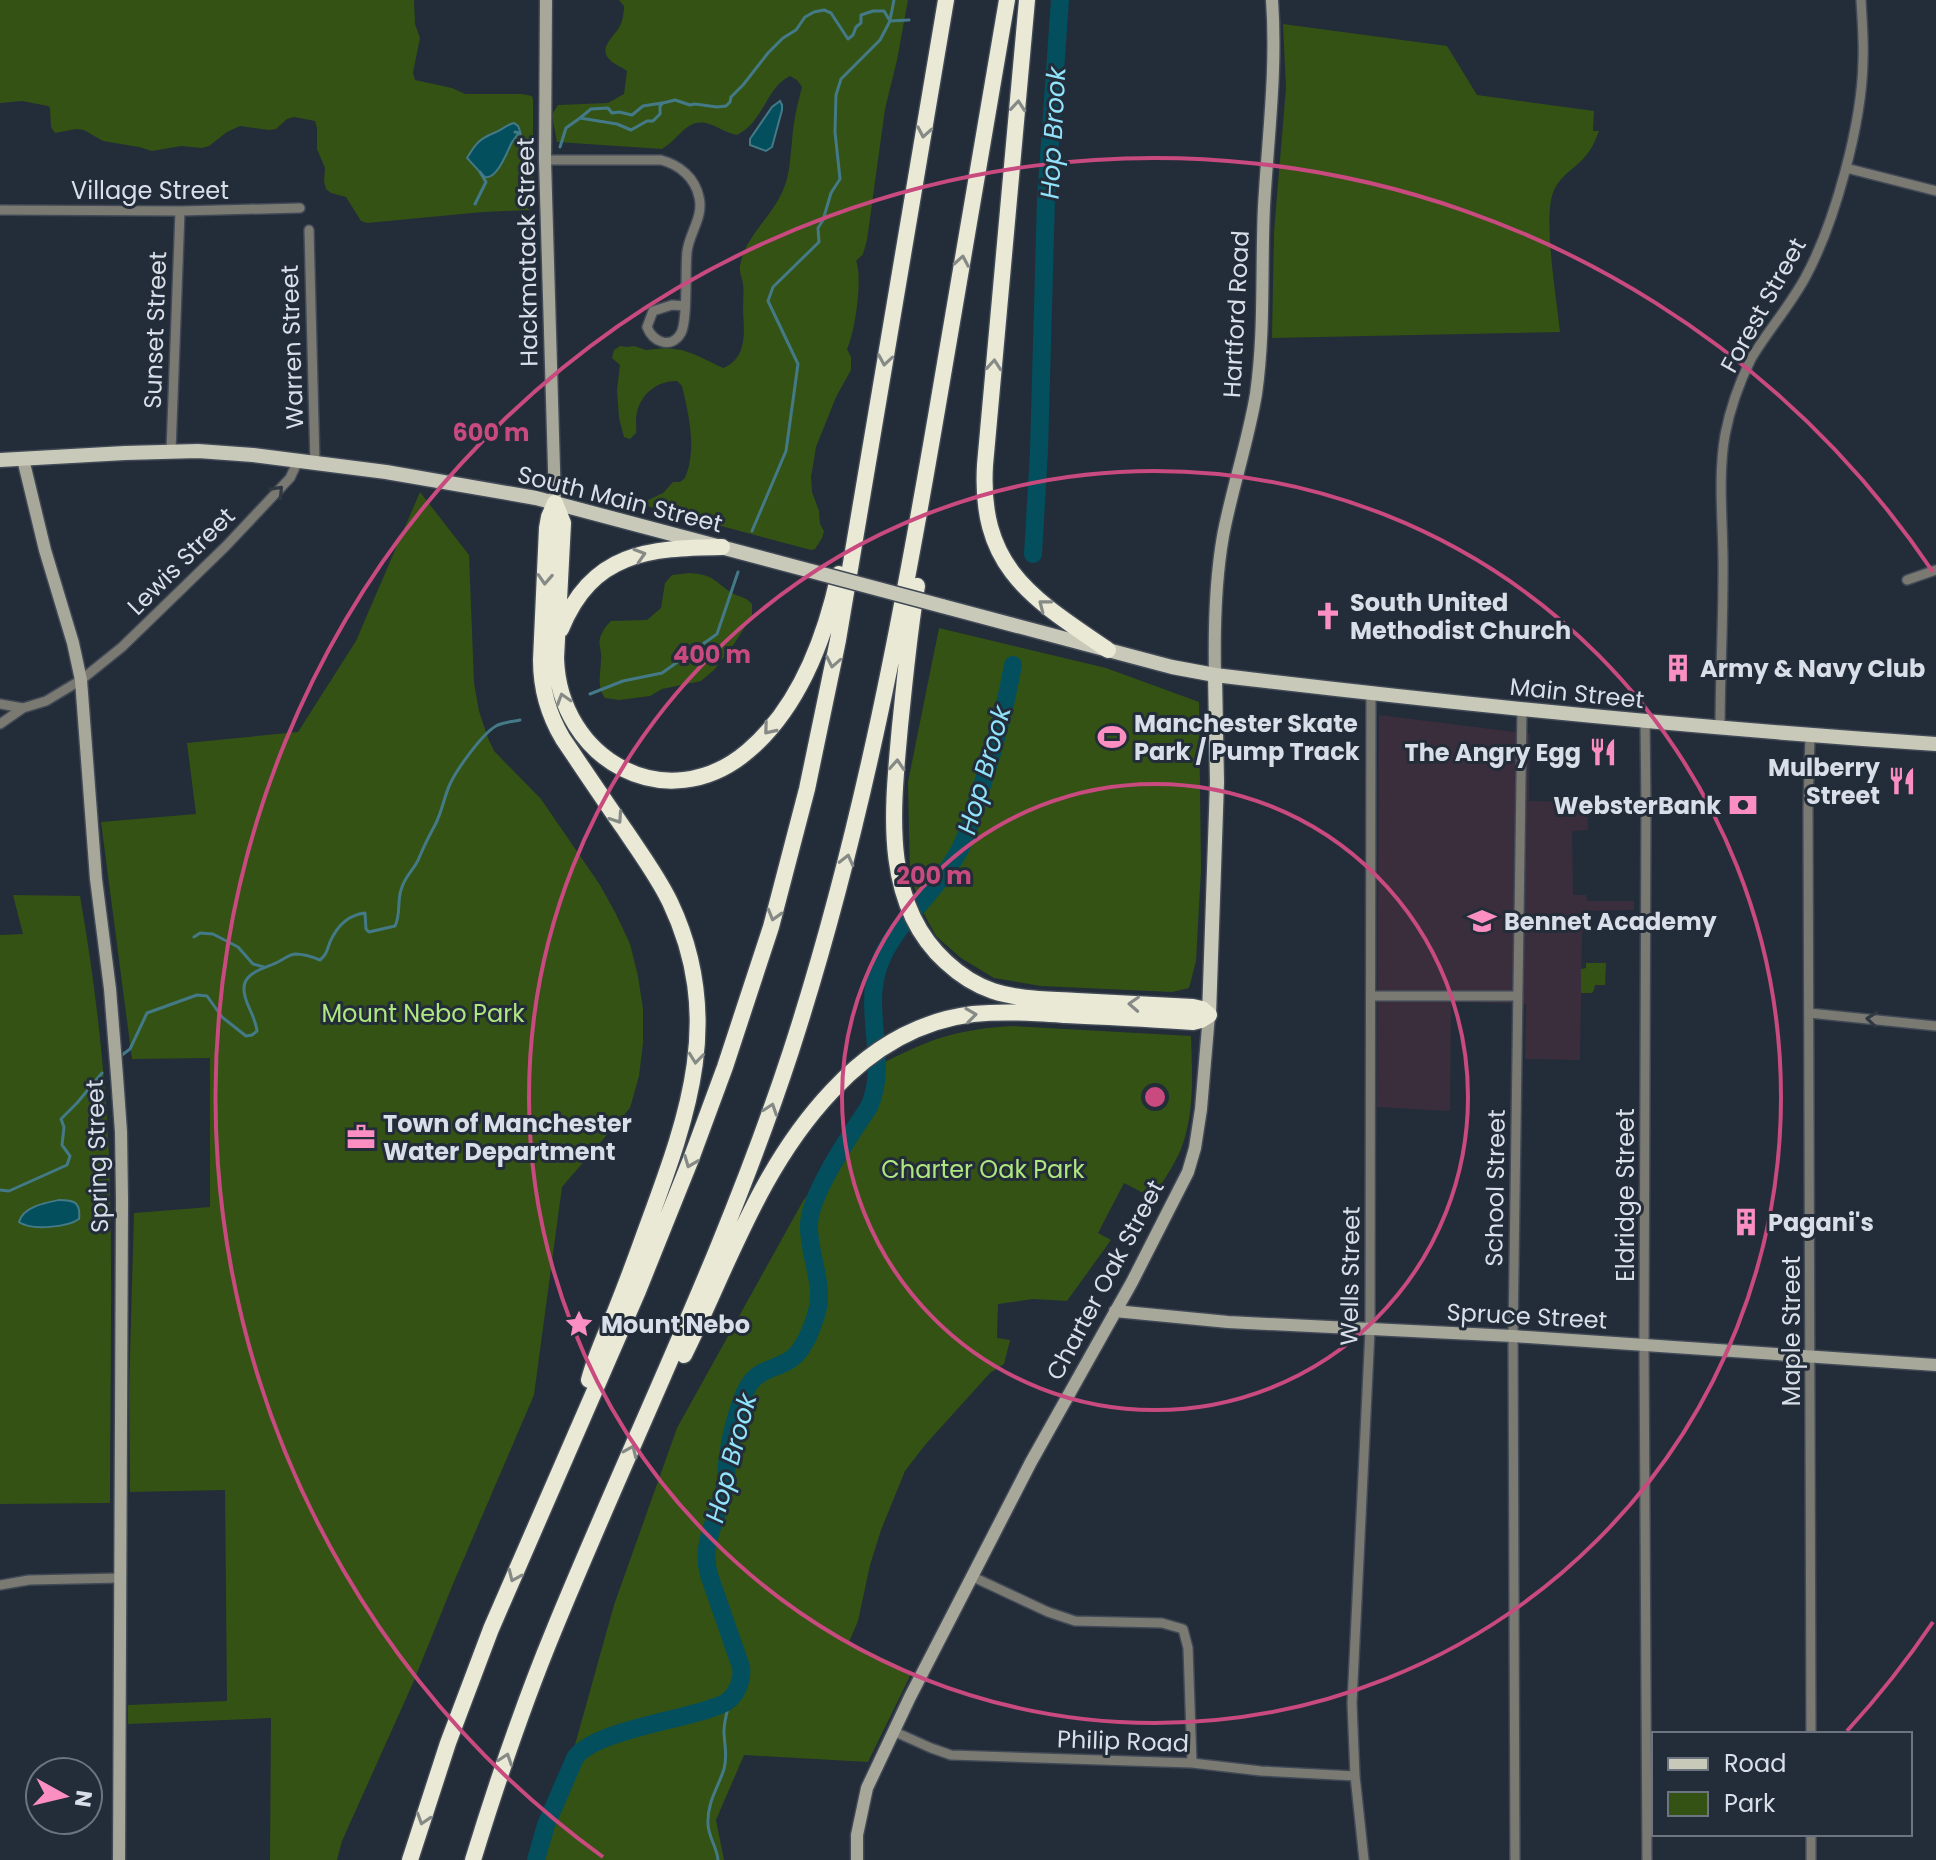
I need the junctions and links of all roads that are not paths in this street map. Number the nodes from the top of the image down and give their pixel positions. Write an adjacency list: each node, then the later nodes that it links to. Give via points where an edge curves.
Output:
1 (546, 0): 7 (street, Hackmatack Street)
2 (946, 0): 20 (highway, one-way to 20)
3 (1007, 0): 21 (highway, one-way to 3)
4 (1027, 0): 27 (highway, one-way to 4, via 1022,585 997,547 985,507)
5 (1272, 0): 28 (street, Hartford Road, via 1275,47 1261,354 1218,569)
6 (1861, 0): 8 (street, Forest Street, via 1863,63)
7 (545, 160): 14 (street, via 661,160 688,175 701,208 687,250); 22 (street, Hackmatack Street)
8 (1846, 168): 9 (street); 36 (street, Forest Street, via 1817,255 1751,359 1729,417 1722,474)
9 (1936, 191)
10 (300, 208): 12 (street, Village Street)
11 (0, 210): 12 (street, Village Street)
12 (180, 211): 15 (street, Sunset Street)
13 (309, 230): 19 (street, Warren Street)
14 (685, 306): 14 (street, via 681,334 670,342 653,338 647,327 653,311)
15 (171, 451): 16 (main road, South Main Street); 18 (main road, South Main Street)
16 (23, 459): 17 (main road, South Main Street); 29 (street, Spring Street)
17 (0, 460)
18 (298, 461): 19 (main road, South Main Street); 29 (street, Lewis Street, one-way to 18, via 193,579 290,478)
19 (315, 463): 22 (main road, South Main Street)
20 (866, 475): 26 (highway, one-way to 26, via 828,616 806,673 769,730 730,764 711,773 667,780 609,761 586,741 568,713); 51 (highway, one-way to 51, via 815,754 771,927 691,1159)
21 (926, 475): 42 (highway, one-way to 21, via 1193,1007 1002,994 957,971 924,935 906,897 896,857 894,806); 50 (highway, one-way to 21, via 745,1180 817,970 875,741)
22 (555, 503): 23 (main road, South Main Street); 26 (highway, via 563,523); 51 (highway, one-way to 51, via 547,528 541,660 546,701 563,739 670,902 690,958 698,1023 696,1065 683,1123 597,1354)
23 (722, 547): 26 (highway, one-way to 23, via 577,599 614,565 655,551); 27 (main road, South Main Street, bridge)
24 (1936, 570): 25 (street)
25 (1907, 580)
26 (556, 650)
27 (1108, 650): 28 (main road, South Main Street)
28 (1215, 675): 30 (main road, Main Street); 42 (main road, Charter Oak Street)
29 (81, 680): 32 (street, Lewis Street); 53 (street, Spring Street, via 121,1132)
30 (1371, 692): 33 (main road, Main Street); 39 (street, Wells Street)
31 (0, 704): 32 (street)
32 (23, 708): 35 (street, Lewis Street)
33 (1522, 710): 34 (main road, Main Street); 40 (street, School Street)
34 (1645, 721): 36 (main road, Main Street); 47 (street, Eldridge Street)
35 (0, 724)
36 (1720, 729): 37 (main road, Main Street)
37 (1810, 736): 38 (main road, Main Street); 41 (street, Maple Street)
38 (1936, 744)
39 (1371, 996): 40 (street); 45 (street, Wells Street)
40 (1518, 996): 46 (street, School Street)
41 (1809, 1013): 43 (street, one-way to 41); 48 (street, Maple Street)
42 (1209, 1015): 44 (street, Charter Oak Street, via 1194,1156); 50 (highway, one-way to 42, via 681,1361 774,1166 814,1110 861,1063 932,1023 964,1016 1024,1013 1193,1022)
43 (1936, 1026)
44 (1115, 1311): 45 (street, Spruce Street); 52 (street, Charter Oak Street)
45 (1370, 1330): 46 (street, Spruce Street); 58 (street, Wells Street, via 1352,1703)
46 (1513, 1336): 47 (street, Spruce Street); 65 (street, School Street)
47 (1644, 1345): 48 (street, Spruce Street); 66 (street, Eldridge Street)
48 (1811, 1355): 49 (street, Spruce Street); 56 (street, Maple Street)
49 (1936, 1365)
50 (647, 1414): 62 (highway, one-way to 50, via 531,1687)
51 (583, 1417): 61 (highway, one-way to 61, via 478,1663)
52 (971, 1576): 55 (street, Charter Oak Street); 57 (street, via 1075,1621 1162,1623 1183,1629)
53 (120, 1578): 54 (street); 60 (street, Spring Street)
54 (0, 1585)
55 (893, 1731): 57 (street, Philip Road, via 951,1755); 63 (street, Charter Oak Street, via 867,1788)
56 (1811, 1732)
57 (1192, 1763): 58 (street, Philip Road)
58 (1355, 1776): 64 (street, Wells Street)
59 (1811, 1836): 67 (street)
60 (119, 1860)
61 (410, 1860)
62 (473, 1860)
63 (857, 1860)
64 (1364, 1860)
65 (1515, 1860)
66 (1647, 1860)
67 (1811, 1860)

